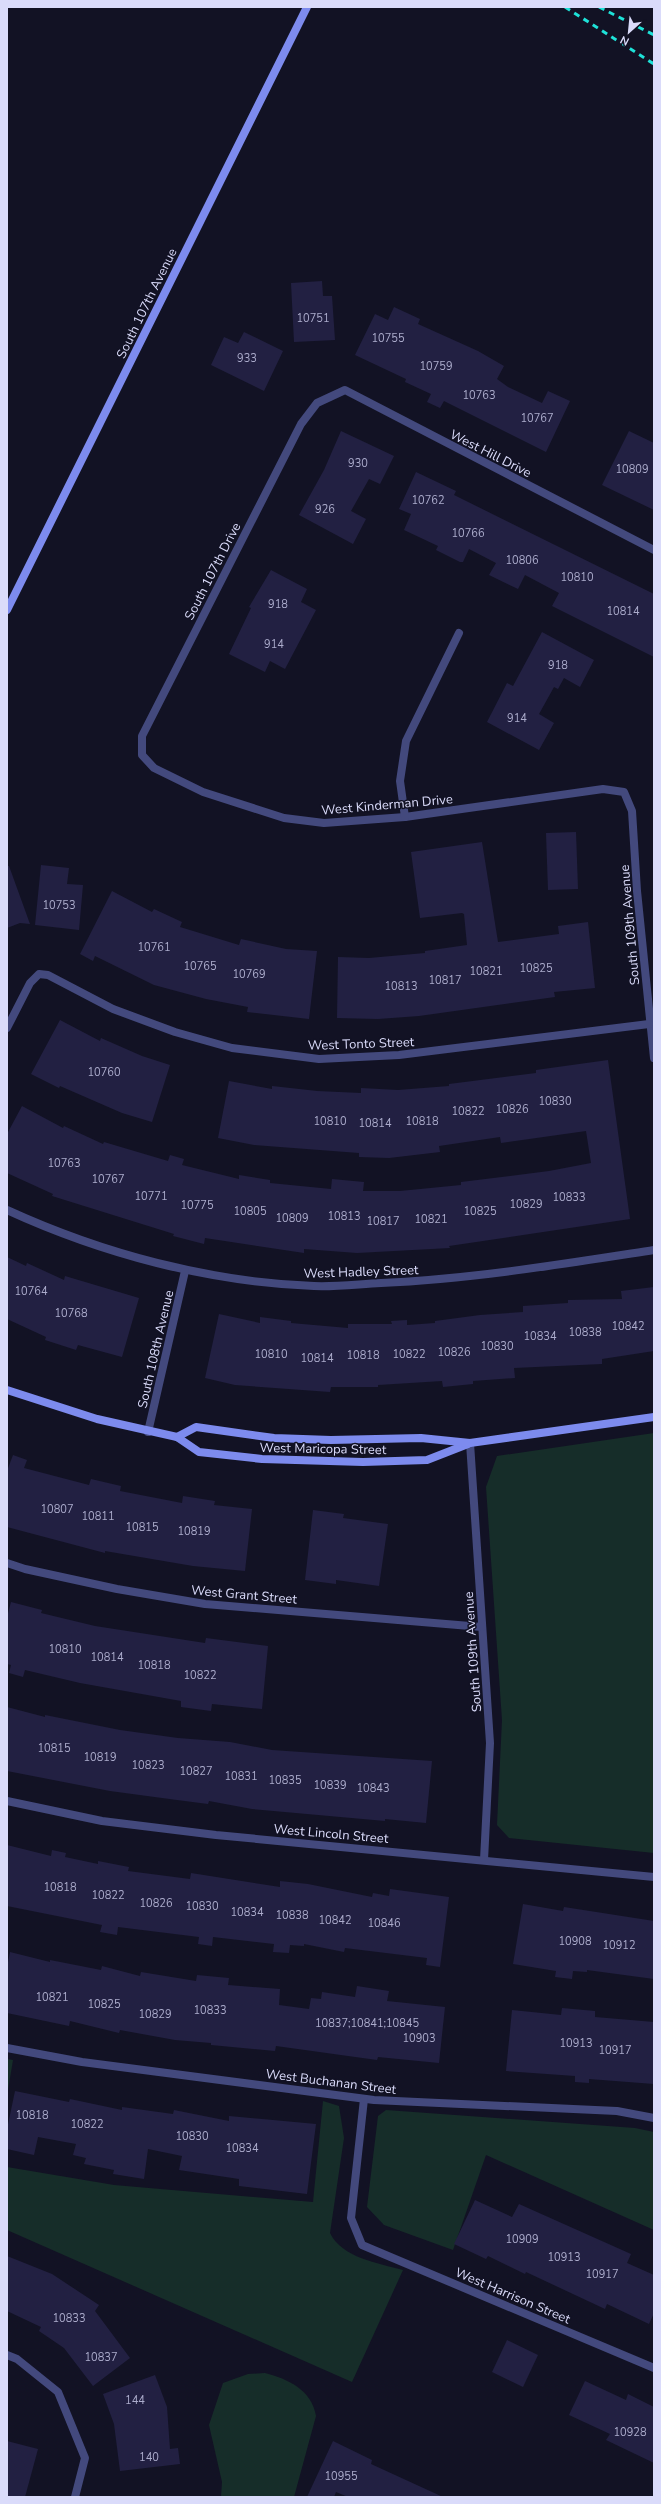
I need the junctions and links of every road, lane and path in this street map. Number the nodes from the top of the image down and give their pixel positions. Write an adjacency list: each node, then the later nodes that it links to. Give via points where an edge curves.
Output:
1 (307, 7): 4 (street, South 107th Avenue)
2 (317, 403): 3 (street, West Hill Drive, via 345,390); 6 (street, South 107th Drive, via 301,424 142,736)
3 (654, 550)
4 (7, 610)
5 (459, 634): 8 (street, via 406,741 400,781)
6 (142, 755): 8 (street, West Kinderman Drive, via 154,768 203,792 284,818 324,823)
7 (624, 792): 8 (street, West Kinderman Drive, via 603,789); 9 (street, South 109th Avenue, via 632,811)
8 (405, 817)
9 (649, 1024): 10 (street, West Tonto Street, via 399,1056 319,1059 232,1048 175,1032 113,1009 48,975 38,974 30,983); 11 (street, South 109th Avenue)
10 (7, 1028)
11 (654, 1058)
12 (7, 1210): 14 (street, West Hadley Street, via 106,1248)
13 (654, 1250): 14 (street, West Hadley Street, via 419,1281 315,1286 235,1279)
14 (185, 1271): 17 (street, South 108th Avenue)
15 (7, 1390): 17 (street, West Maricopa Street, via 97,1419)
16 (654, 1417): 19 (street, West Maricopa Street)
17 (148, 1432): 18 (street, West Maricopa Street)
18 (177, 1437): 19 (street, West Maricopa Street, via 196,1427 274,1438 421,1438); 19 (street, West Maricopa Street, via 199,1452 314,1462 427,1460)
19 (470, 1443): 21 (street, South 109th Avenue)
20 (7, 1563): 21 (street, West Grant Street, via 117,1589 205,1604)
21 (482, 1626): 23 (street, South 109th Avenue, via 490,1743)
22 (7, 1801): 23 (street, West Lincoln Street, via 102,1821 216,1835)
23 (484, 1860): 24 (street, West Lincoln Street)
24 (654, 1877)
25 (7, 2048): 26 (street, West Buchanan Street, via 82,2062)
26 (364, 2099): 27 (street, West Buchanan Street, via 617,2111); 29 (street, West Harrison Street, via 351,2218 362,2245)
27 (654, 2118)
28 (7, 2355): 30 (street, via 58,2392 85,2458)
29 (654, 2368)
30 (75, 2497)

